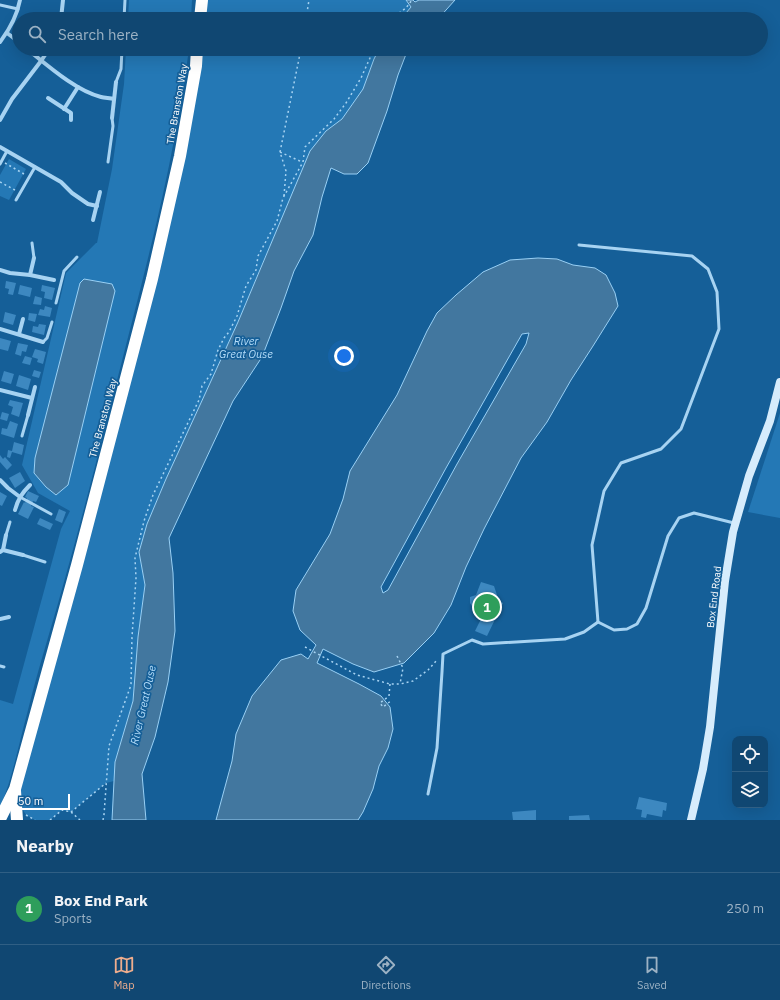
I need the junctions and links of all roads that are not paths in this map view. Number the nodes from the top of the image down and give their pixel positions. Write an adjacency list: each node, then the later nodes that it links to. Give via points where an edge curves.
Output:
1 (20, 0): 6 (street)
2 (63, 0): 8 (street)
3 (125, 0): 9 (lane)
4 (202, 0): 10 (highway)
5 (0, 5): 6 (lane)
6 (18, 9): 7 (street)
7 (17, 12)
8 (62, 12)
9 (124, 12)
10 (201, 12)
11 (12, 25): 12 (street)
12 (7, 33): 13 (street); 14 (street)
13 (12, 37)
14 (0, 42)
15 (35, 56): 19 (street)
16 (44, 56): 19 (street)
17 (122, 56): 20 (lane, via 121,69)
18 (197, 56): 71 (highway, The Branston Way, via 180,156 152,279)
19 (41, 61): 21 (street); 26 (street, via 12,99)
20 (116, 82): 23 (street)
21 (78, 87): 23 (street, via 101,97); 24 (street)
22 (48, 98): 24 (street)
23 (114, 99): 25 (street)
24 (64, 109): 27 (street, via 71,113)
25 (112, 118): 30 (lane)
26 (0, 120)
27 (71, 120)
28 (0, 146): 29 (street)
29 (7, 151): 31 (lane); 32 (street)
30 (108, 162)
31 (1, 163)
32 (35, 167): 34 (lane); 35 (street, via 61,182 88,204)
33 (100, 192): 35 (street)
34 (16, 200)
35 (97, 206): 36 (street)
36 (93, 220)
37 (32, 243): 40 (lane)
38 (579, 245): 70 (lane, via 692,256 708,269 718,300 719,329 681,429 661,450 621,463 604,491 592,545)
39 (77, 257): 44 (lane, via 64,271)
40 (34, 258): 42 (street)
41 (0, 270): 42 (street)
42 (30, 275): 43 (street)
43 (54, 280): 44 (lane)
44 (61, 282): 45 (lane)
45 (56, 304)
46 (22, 319): 49 (street)
47 (52, 322): 50 (lane, via 47,338)
48 (0, 329): 49 (street)
49 (19, 334): 50 (street)
50 (43, 342)
51 (780, 382): 63 (street, Box End Road, via 770,421)
52 (35, 387): 54 (street)
53 (0, 390): 54 (street)
54 (32, 398): 55 (street)
55 (28, 415): 56 (lane)
56 (22, 436)
57 (0, 480): 59 (street)
58 (30, 485): 59 (street)
59 (20, 497): 60 (street); 61 (lane)
60 (15, 510)
61 (51, 514)
62 (10, 522): 64 (lane)
63 (736, 523): 70 (lane, via 694,513 679,518 668,536 646,608 637,624 627,629 614,630); 75 (street, Box End Road, via 725,581 710,727)
64 (6, 535): 65 (street)
65 (1, 551): 66 (street)
66 (23, 555): 67 (lane)
67 (44, 562)
68 (9, 617): 69 (street)
69 (0, 619)
70 (598, 622): 72 (lane, via 584,632 565,639 483,644 472,640 443,654 437,748)
71 (15, 789): 73 (highway, The Branston Way, via 16,818); 74 (highway, The Branston Way)
72 (428, 794)
73 (19, 819)
74 (0, 820)
75 (691, 820)

